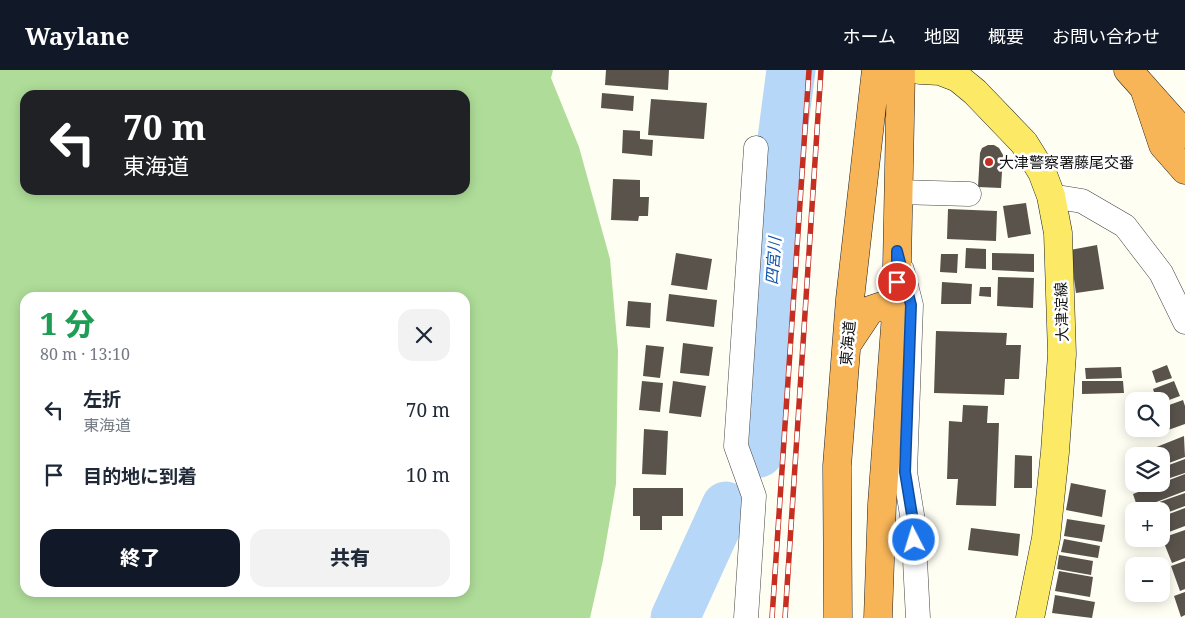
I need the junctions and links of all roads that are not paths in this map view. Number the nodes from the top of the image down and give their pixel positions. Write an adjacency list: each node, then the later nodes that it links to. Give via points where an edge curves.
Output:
1 (876, 70): 15 (highway, 東海道)
2 (901, 70): 9 (highway)
3 (934, 70): 11 (main road, 大津淀線, via 958,78 1024,143 1042,172)
4 (1128, 70): 5 (highway)
5 (1146, 91): 6 (highway); 8 (highway, via 1163,145)
6 (1185, 134)
7 (756, 148): 16 (street, via 736,446 754,496)
8 (1185, 170)
9 (898, 192): 10 (street); 12 (highway)
10 (969, 194)
11 (1051, 196): 14 (street, via 1082,201 1125,226 1161,273); 20 (main road, 大津淀線, via 1058,233 1062,354 1046,538)
12 (897, 251): 13 (highway); 19 (street, via 911,305 905,472 913,521)
13 (896, 314): 15 (highway, via 882,306 870,310); 18 (highway, via 882,504)
14 (1185, 322)
15 (846, 347): 17 (highway, 東海道, via 837,466)
16 (746, 618)
17 (838, 618)
18 (878, 618)
19 (918, 618)
20 (1030, 618)

